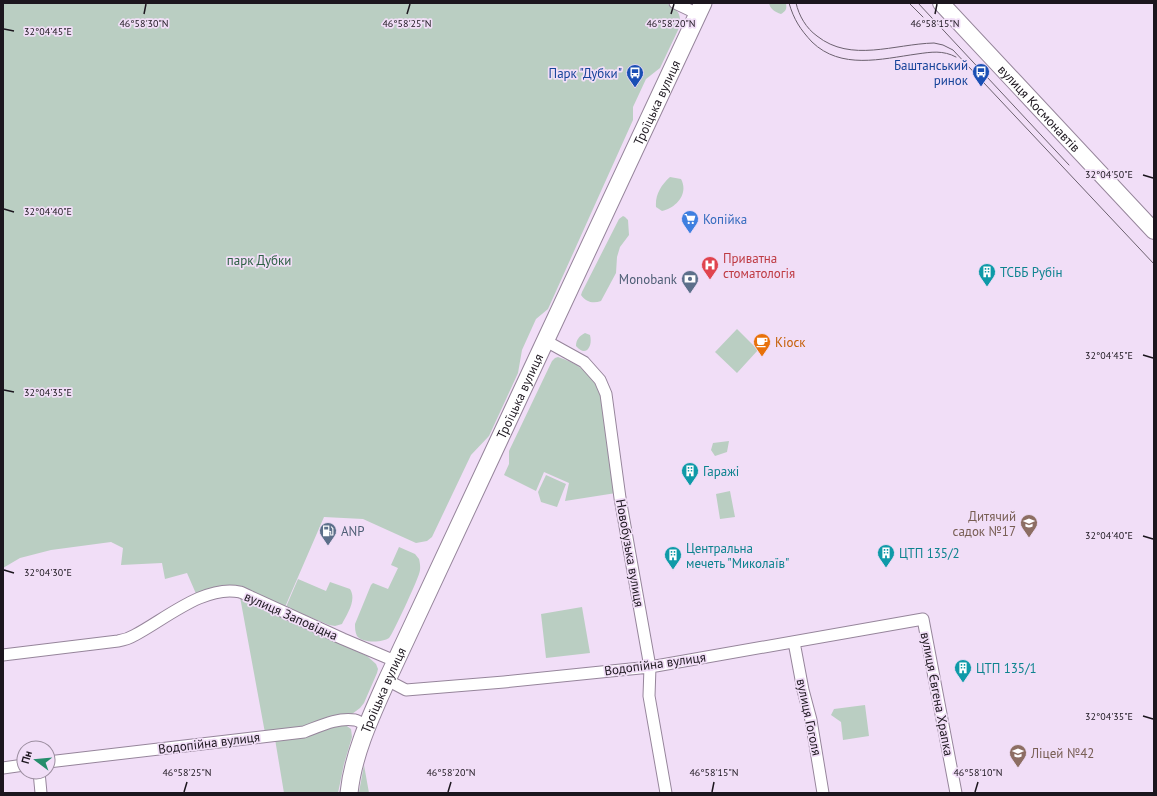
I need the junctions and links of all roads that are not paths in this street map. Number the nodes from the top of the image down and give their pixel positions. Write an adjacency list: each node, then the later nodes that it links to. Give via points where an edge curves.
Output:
1 (675, 3): 3 (street)
2 (941, 3): 4 (main road, вулиця Космонавтів)
3 (701, 8): 5 (main road, Троїцька вулиця)
4 (1154, 231)
5 (546, 341): 9 (main road, Троїцька вулиця); 10 (street, Новобузька вулиця, via 584,362 600,380 606,394 620,498)
6 (923, 619): 7 (street, Водопійна вулиця); 21 (street, вулиця Євгена Храпка)
7 (794, 642): 10 (street, Водопійна вулиця); 20 (street, вулиця Гоголя)
8 (3, 654): 9 (street, вулиця Заповідна, via 118,642 205,596 239,592)
9 (395, 661): 11 (main road, Троїцька вулиця)
10 (650, 667): 11 (street, Водопійна вулиця, via 406,690); 19 (street, Новобузька вулиця, via 649,696)
11 (387, 680): 12 (main road, Троїцька вулиця)
12 (367, 726): 13 (street, Водопійна вулиця, via 356,720 344,720 304,732); 18 (main road, Троїцька вулиця, via 354,766)
13 (56, 761)
14 (16, 766): 15 (street)
15 (3, 768)
16 (40, 780): 17 (street)
17 (41, 793)
18 (349, 793)
19 (666, 793)
20 (823, 793)
21 (956, 793)

